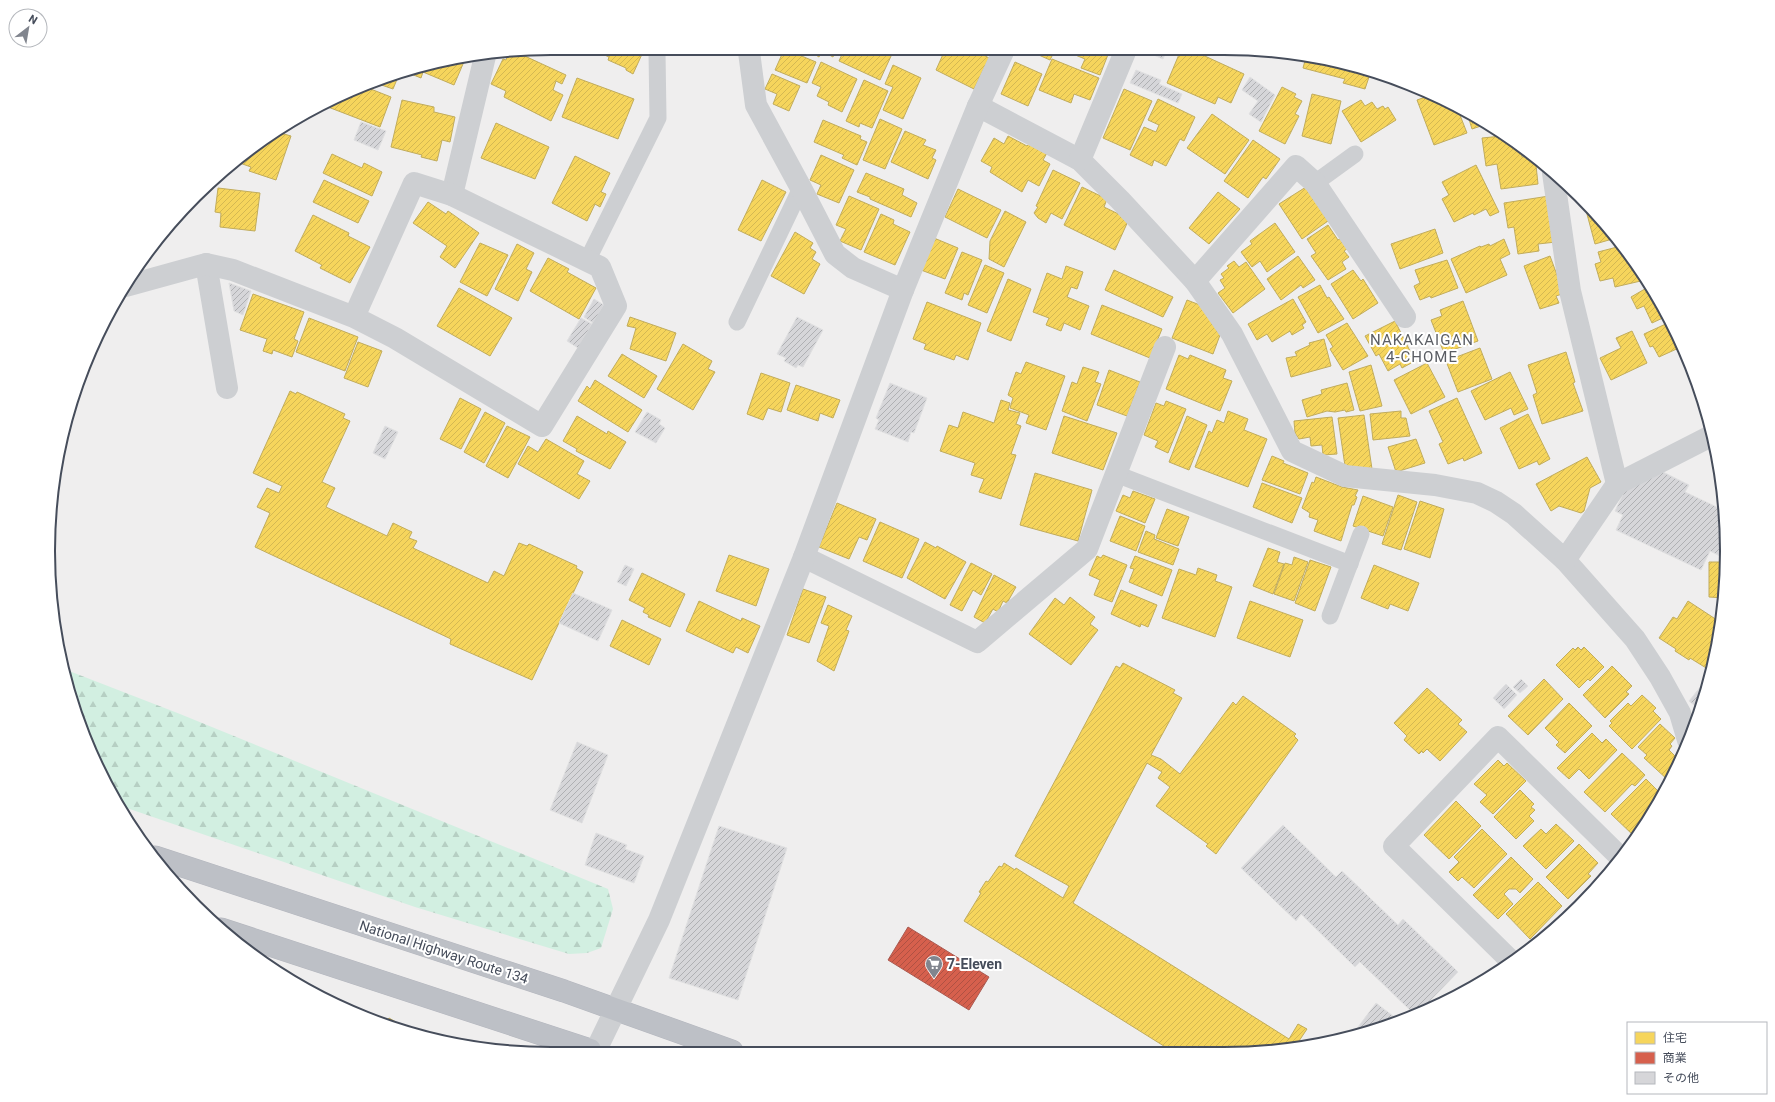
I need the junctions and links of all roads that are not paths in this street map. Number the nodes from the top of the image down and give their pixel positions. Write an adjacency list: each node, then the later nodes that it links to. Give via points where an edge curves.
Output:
1 (657, 55): 13 (lane, via 658,118)
2 (749, 55): 11 (street, via 756,105)
3 (1002, 55): 6 (street)
4 (1124, 55): 8 (street)
5 (484, 59): 12 (street)
6 (978, 106): 8 (street); 17 (street)
7 (1355, 154): 9 (lane)
8 (1080, 160): 15 (street)
9 (1315, 183): 15 (street, via 1296,166); 19 (street)
10 (1558, 185): 25 (street, via 1570,291)
11 (801, 188): 17 (street, via 835,254 853,268); 20 (lane)
12 (452, 195): 13 (street); 18 (street, via 414,183)
13 (587, 261): 18 (street, via 600,267 616,306 542,426 395,338)
14 (206, 264): 16 (street); 18 (street, via 233,270); 22 (street)
15 (1195, 281): 28 (street, via 1232,334 1292,451 1345,476 1435,485 1477,493 1514,514)
16 (133, 284)
17 (903, 290): 27 (street)
18 (354, 317)
19 (1405, 317)
20 (737, 322)
21 (1165, 347): 24 (street)
22 (227, 388)
23 (1706, 438): 25 (street)
24 (1116, 474): 27 (street, via 1087,549 977,642); 29 (lane)
25 (1617, 484): 28 (street)
26 (1361, 534): 29 (lane)
27 (804, 557): 36 (street, via 659,920)
28 (1565, 560): 31 (street, via 1634,639 1660,677 1680,713)
29 (1350, 564): 30 (lane)
30 (1330, 616)
31 (1686, 732)
32 (1617, 854): 35 (street, via 1498,737 1394,846)
33 (162, 859): 36 (highway, National Highway Route 134)
34 (236, 934): 37 (highway)
35 (1506, 958)
36 (616, 1008): 38 (street); 39 (highway, National Highway Route 134)
37 (581, 1047)
38 (597, 1047)
39 (721, 1047)

